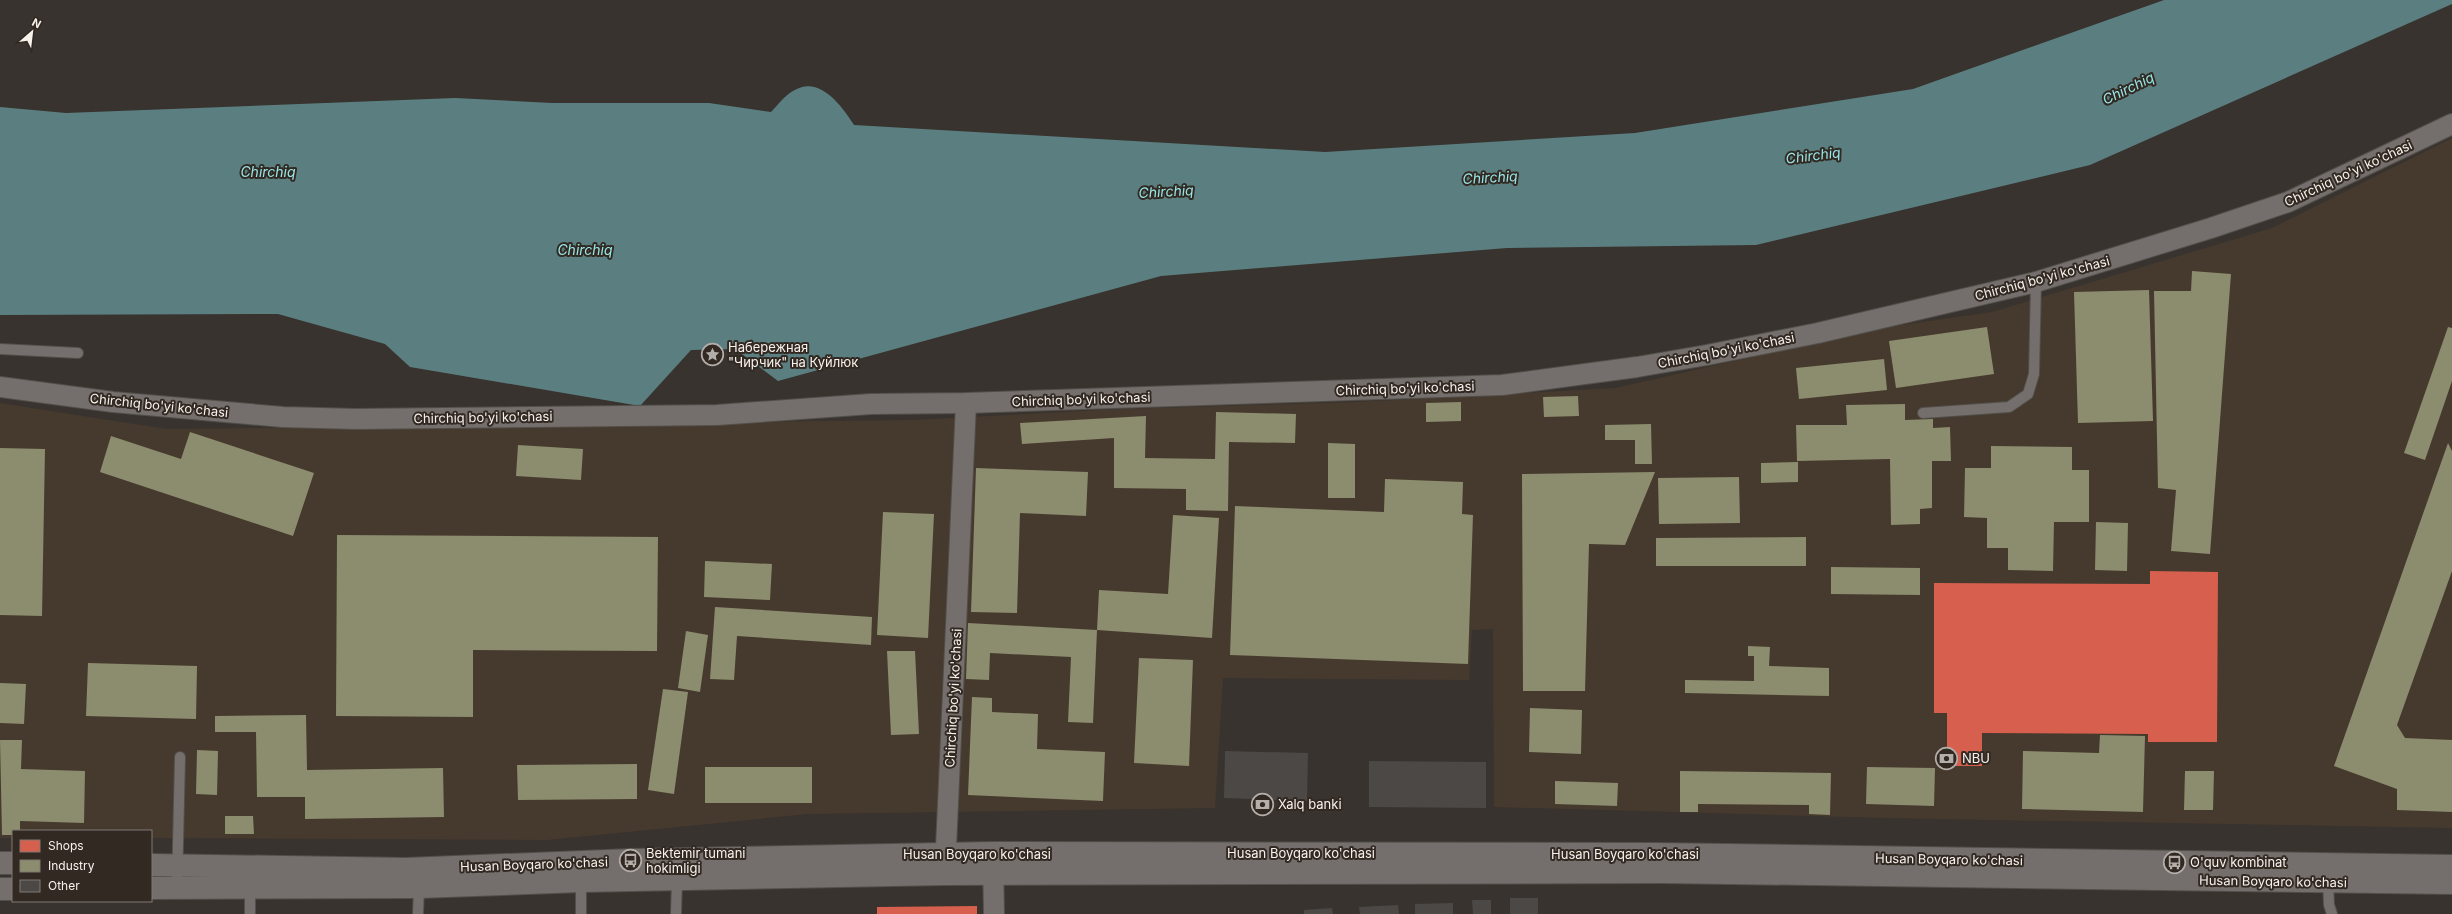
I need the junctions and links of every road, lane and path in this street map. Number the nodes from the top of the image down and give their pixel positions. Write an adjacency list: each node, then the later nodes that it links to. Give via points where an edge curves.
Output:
1 (2452, 124): 2 (street, Chirchiq bo'yi ko'chasi, via 2288,202)
2 (2036, 282): 6 (street, Chirchiq bo'yi ko'chasi, via 1818,333 1708,355 1502,385); 7 (lane, via 2034,374 2028,394 2009,407)
3 (0, 349): 4 (lane)
4 (78, 353)
5 (0, 387): 6 (street, Chirchiq bo'yi ko'chasi, via 283,417 356,419 717,415 871,404)
6 (966, 403): 12 (street, Chirchiq bo'yi ko'chasi)
7 (1923, 413)
8 (180, 757): 14 (lane)
9 (0, 863): 10 (main road)
10 (12, 863)
11 (993, 863): 12 (main road, Husan Boyqaro ko'chasi); 15 (main road, Husan Boyqaro ko'chasi, via 1656,854); 18 (main road, Husan Boyqaro ko'chasi); 30 (street)
12 (946, 864): 14 (main road, Husan Boyqaro ko'chasi, via 574,862 406,869); 16 (main road, Husan Boyqaro ko'chasi)
13 (152, 865): 14 (main road, Husan Boyqaro ko'chasi)
14 (177, 866): 22 (lane)
15 (2452, 866)
16 (677, 879): 17 (main road, Husan Boyqaro ko'chasi); 29 (lane)
17 (581, 881): 20 (main road, Husan Boyqaro ko'chasi); 28 (lane)
18 (2328, 881): 19 (main road, Husan Boyqaro ko'chasi); 31 (lane)
19 (2452, 883)
20 (419, 887): 23 (main road, Husan Boyqaro ko'chasi); 27 (lane)
21 (152, 888): 22 (main road, Husan Boyqaro ko'chasi)
22 (177, 888): 23 (main road, Husan Boyqaro ko'chasi)
23 (250, 888): 26 (lane)
24 (0, 889): 25 (main road)
25 (12, 889)
26 (250, 914)
27 (418, 914)
28 (581, 914)
29 (676, 914)
30 (994, 914)
31 (2332, 914)

